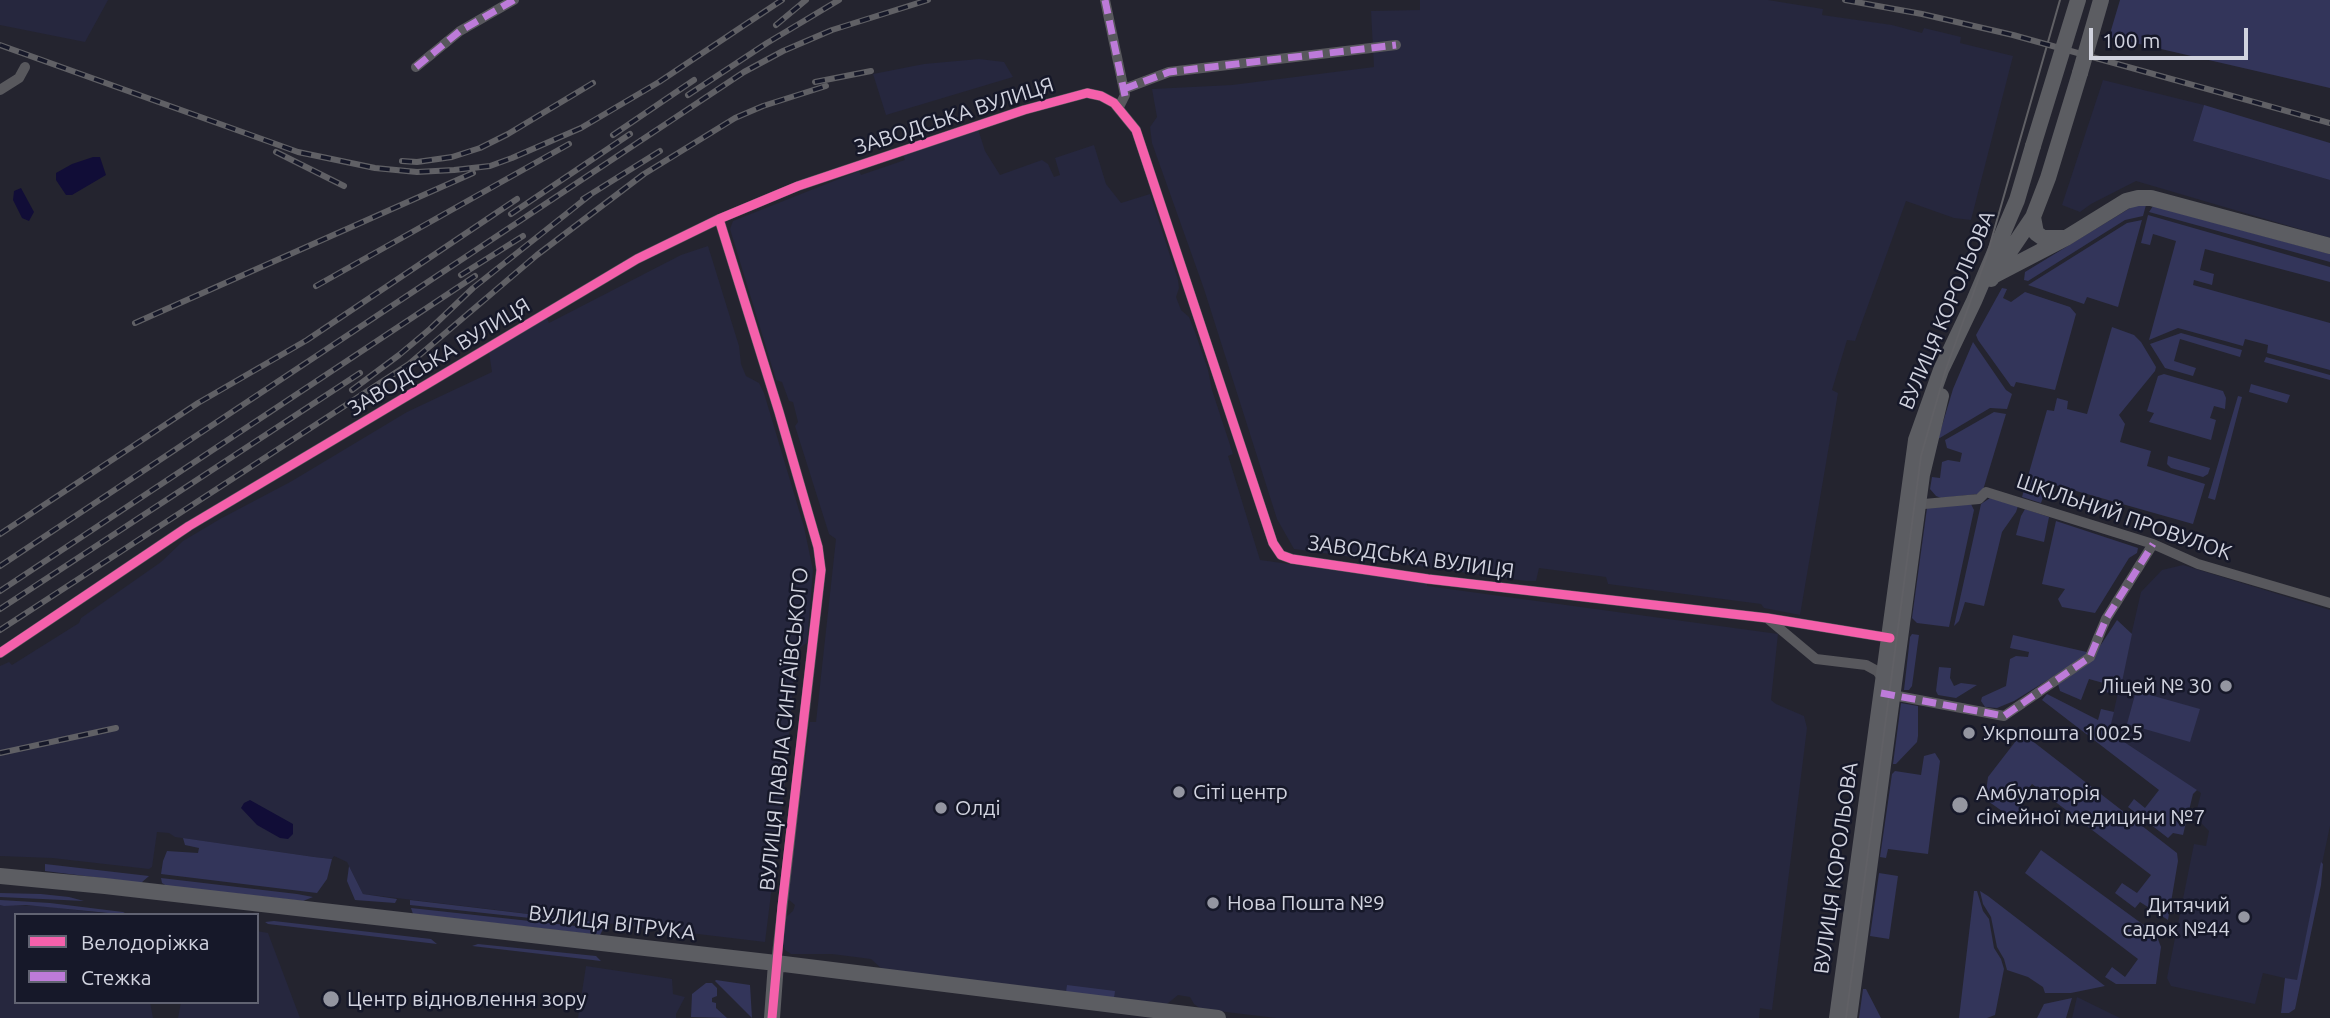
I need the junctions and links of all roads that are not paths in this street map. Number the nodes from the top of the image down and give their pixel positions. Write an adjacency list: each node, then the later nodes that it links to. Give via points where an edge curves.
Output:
1 (514, 0): 7 (street, via 460,31)
2 (1105, 0): 8 (street)
3 (2078, 0): 11 (main road, ВУЛИЦЯ КОРОЛЬОВА, bridge)
4 (2101, 0): 12 (main road, ВУЛИЦЯ КОРОЛЬОВА, bridge)
5 (1396, 45): 8 (street, via 1169,72)
6 (26, 66): 9 (street, via 19,78)
7 (416, 67)
8 (1124, 89): 10 (street)
9 (0, 90)
10 (1119, 107): 13 (street, ЗАВОДСЬКА ВУЛИЦЯ, via 1087,93 1035,107 797,186); 22 (street, ЗАВОДСЬКА ВУЛИЦЯ, via 1136,130 1273,543 1281,555 1428,579)
11 (2017, 200): 12 (main road); 16 (main road, ВУЛИЦЯ КОРОЛЬОВА)
12 (2033, 217): 14 (main road, via 2036,233 2043,238); 16 (main road); 17 (main road, ВУЛИЦЯ КОРОЛЬОВА)
13 (719, 219): 24 (street, ЗАВОДСЬКА ВУЛИЦЯ, via 637,259 189,526); 28 (street, ВУЛИЦЯ ПАВЛА СИНГАЇВСЬКОГО, via 790,449 821,570)
14 (2066, 237): 15 (main road, via 2126,201 2148,197); 17 (main road)
15 (2330, 246)
16 (1996, 248): 18 (main road, ВУЛИЦЯ КОРОЛЬОВА)
17 (1993, 276): 18 (main road); 19 (main road, ВУЛИЦЯ КОРОЛЬОВА, via 1946,381)
18 (1974, 301): 19 (main road, ВУЛИЦЯ КОРОЛЬОВА, via 1919,428)
19 (1912, 505): 20 (street, ШКІЛЬНИЙ ПРОВУЛОК, via 1979,499 1986,492); 23 (main road, ВУЛИЦЯ КОРОЛЬОВА); 25 (main road, ВУЛИЦЯ КОРОЛЬОВА)
20 (2154, 544): 21 (street, ШКІЛЬНИЙ ПРОВУЛОК, via 2198,564); 25 (street, via 2106,619 2090,657 2004,716)
21 (2330, 603)
22 (1767, 618): 23 (street); 25 (street, via 1816,659 1866,665 1877,671)
23 (1890, 638): 25 (main road, ВУЛИЦЯ КОРОЛЬОВА)
24 (0, 653)
25 (1886, 689): 32 (main road, ВУЛИЦЯ КОРОЛЬОВА); 33 (main road, ВУЛИЦЯ КОРОЛЬОВА)
26 (0, 876): 28 (main road, ВУЛИЦЯ ВІТРУКА)
27 (0, 884): 28 (main road, ВУЛИЦЯ ВІТРУКА)
28 (776, 967): 29 (main road); 30 (main road, ВУЛИЦЯ ВІТРУКА); 31 (main road, ВУЛИЦЯ ВІТРУКА)
29 (772, 1018)
30 (1157, 1018)
31 (1218, 1018)
32 (1838, 1018)
33 (1849, 1018)

